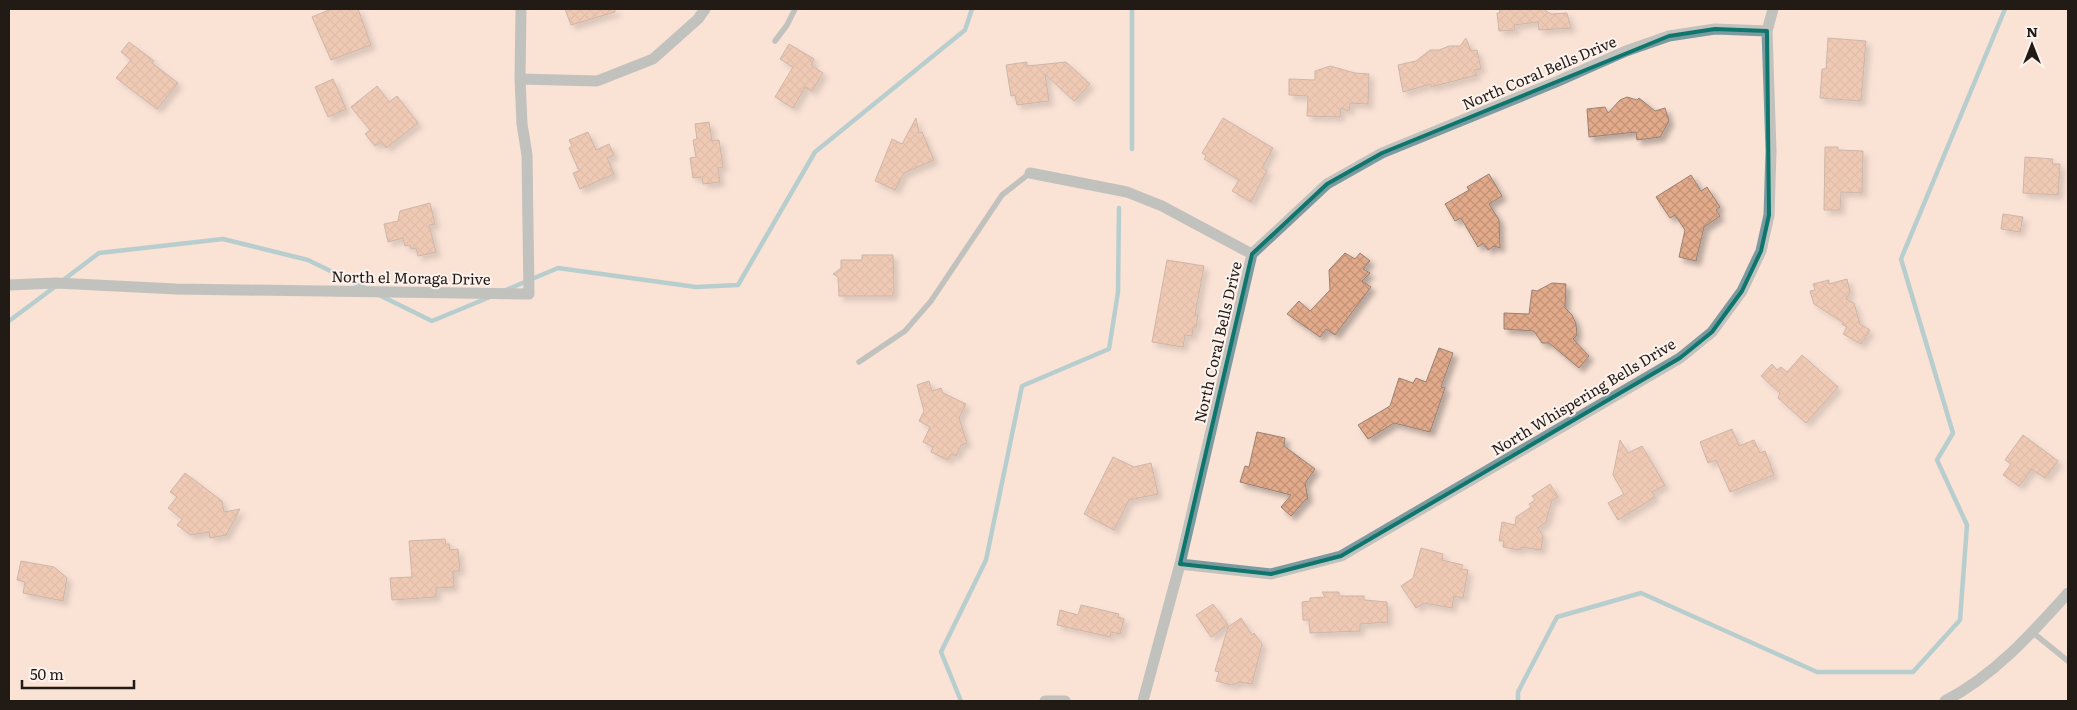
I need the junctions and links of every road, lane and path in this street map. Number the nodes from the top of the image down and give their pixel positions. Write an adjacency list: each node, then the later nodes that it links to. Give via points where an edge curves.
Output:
1 (521, 9): 7 (street, North el Moraga Drive)
2 (704, 9): 7 (street, via 698,19 654,59 597,81)
3 (795, 9): 6 (lane)
4 (1773, 9): 5 (street, North Whispering Bells Drive)
5 (1767, 31): 9 (street, North Coral Bells Drive, via 1715,29 1669,36 1382,153 1328,184); 12 (street, North Whispering Bells Drive, via 1771,151 1769,215 1761,251 1742,291 1712,332 1680,358 1341,556 1271,574)
6 (775, 41)
7 (520, 79): 10 (street, North el Moraga Drive, via 527,156 529,294)
8 (1030, 173): 9 (street, via 1126,192 1162,206); 11 (lane, via 1002,195 931,300 905,331)
9 (1252, 254): 12 (street, North Coral Bells Drive)
10 (9, 284)
11 (859, 362)
12 (1180, 564): 18 (street, North Coral Bells Drive)
13 (2068, 593): 14 (street)
14 (2032, 632): 15 (lane); 19 (street, via 2009,657 1960,694)
15 (2068, 661)
16 (1045, 701): 17 (street)
17 (1064, 701)
18 (1143, 701)
19 (1945, 701)

